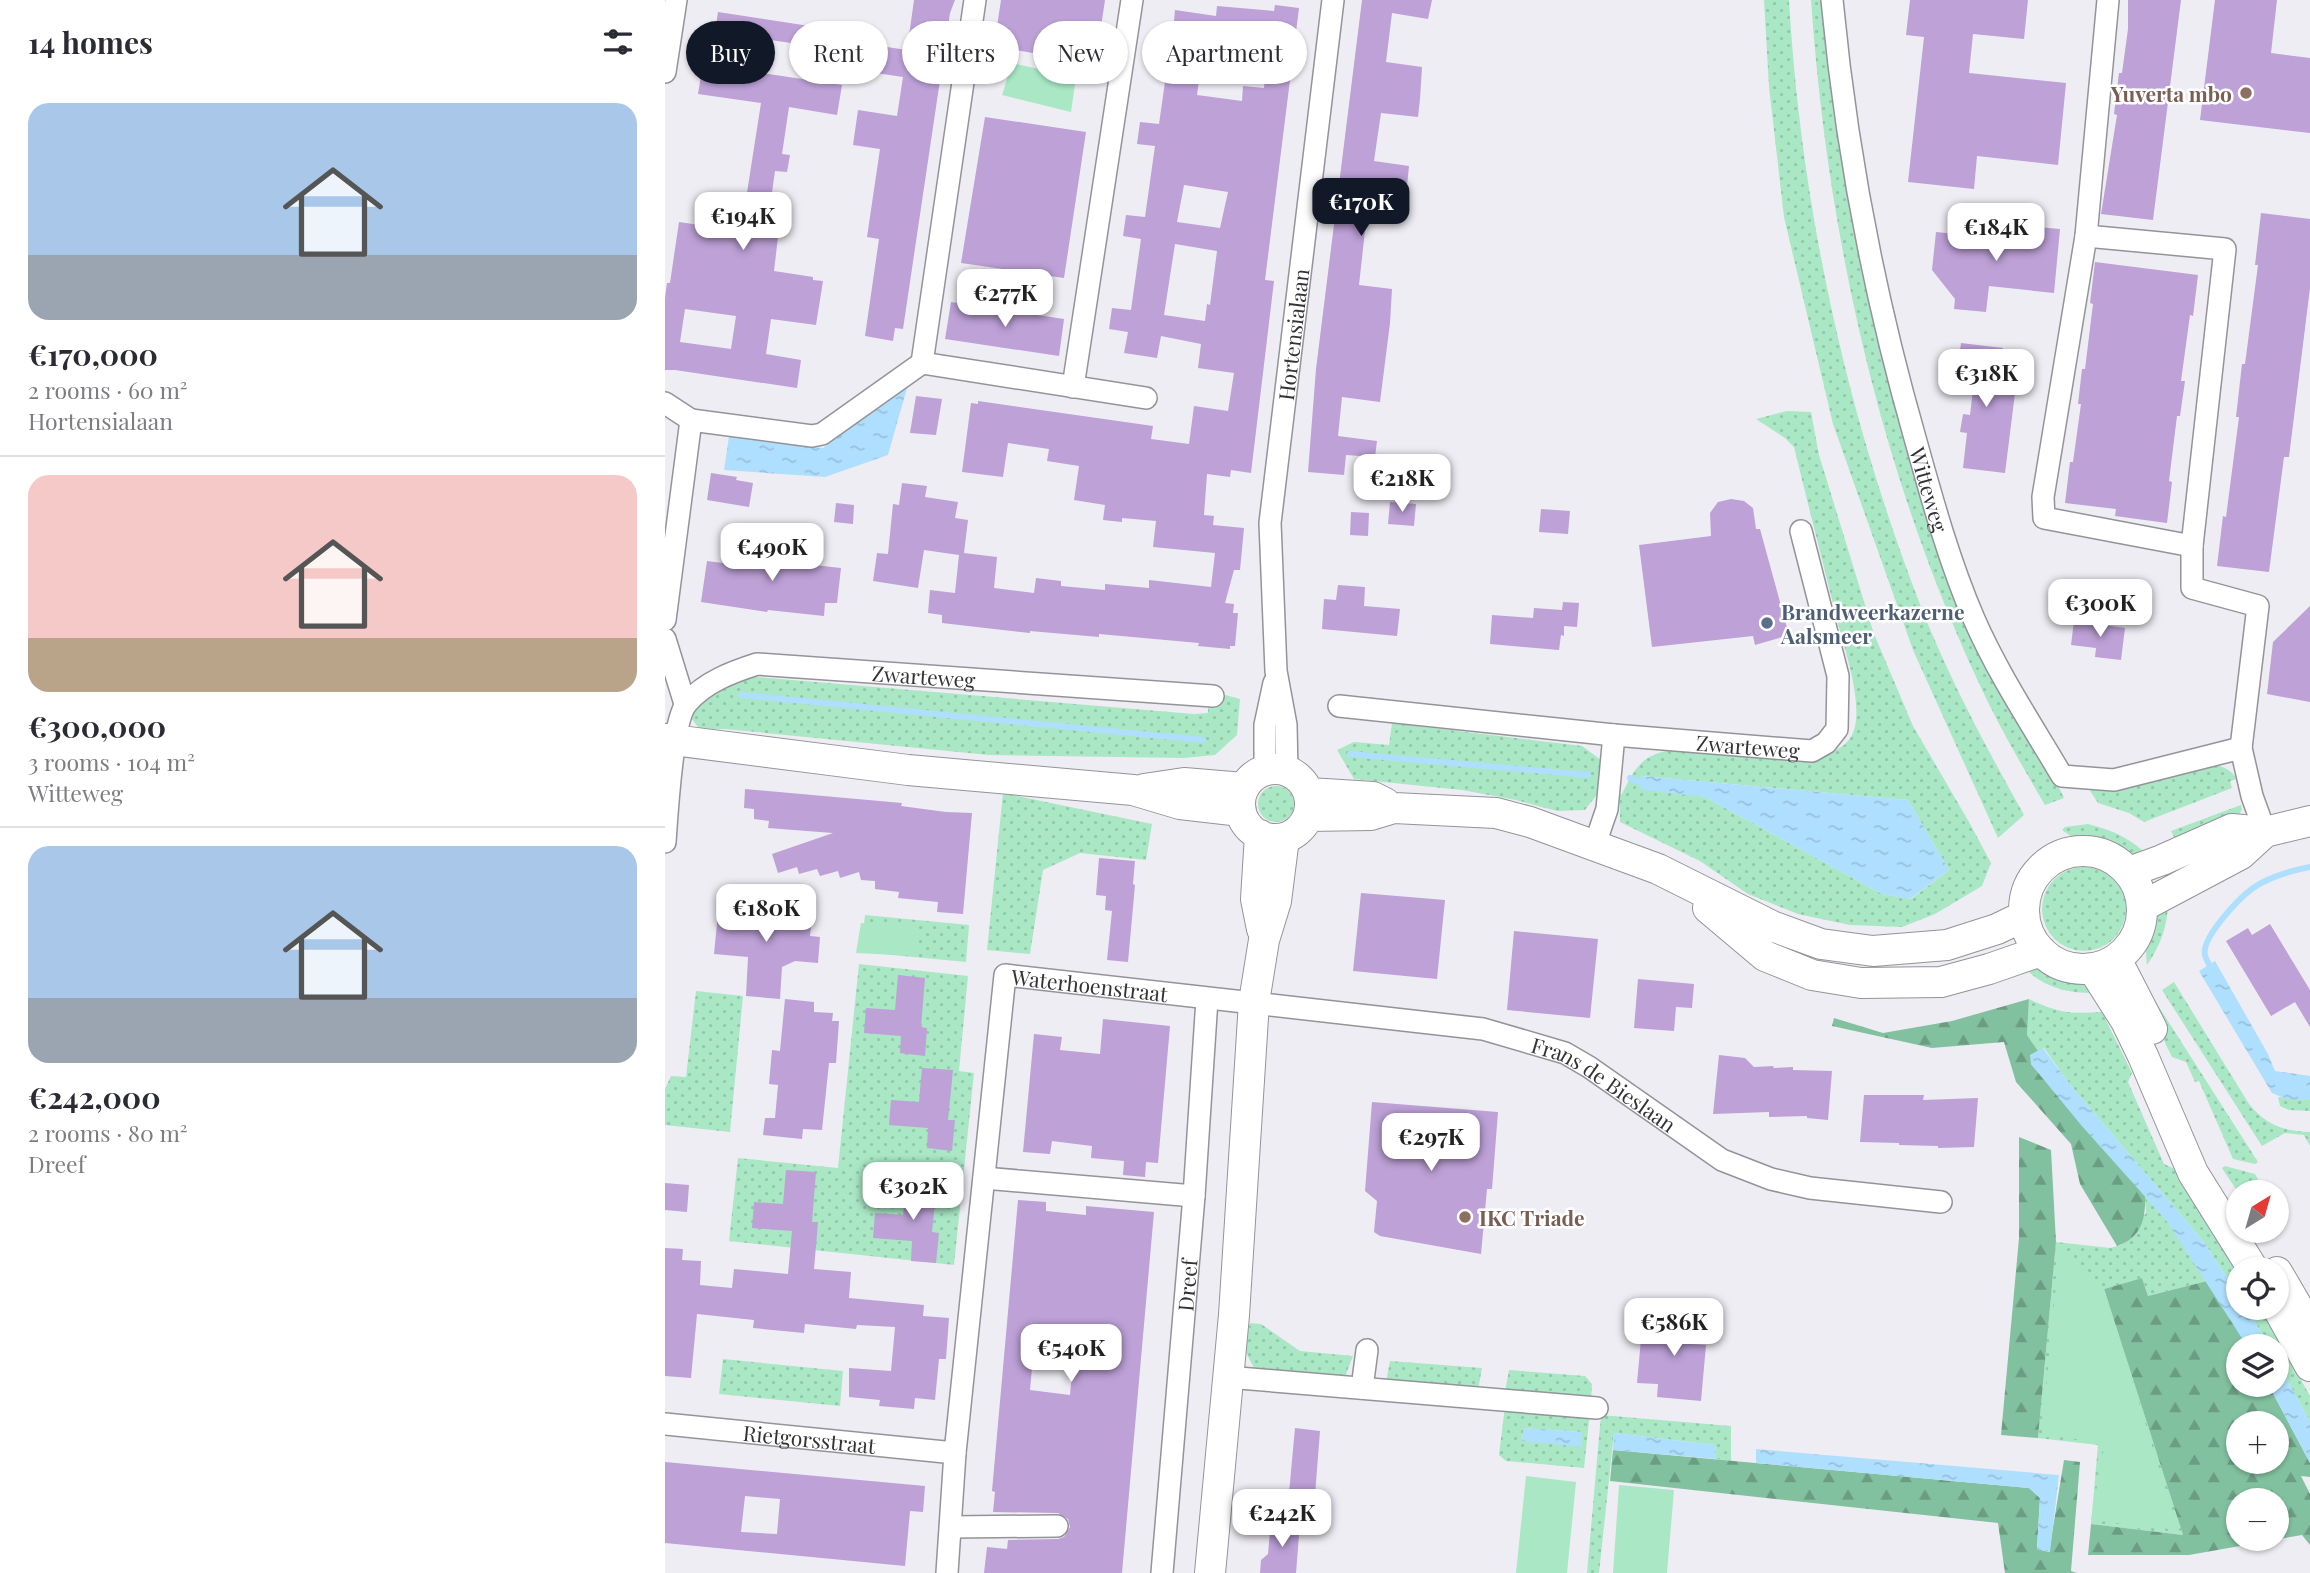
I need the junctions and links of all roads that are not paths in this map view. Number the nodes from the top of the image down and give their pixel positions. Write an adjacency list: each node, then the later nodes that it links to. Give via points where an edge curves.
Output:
1 (676, 0): 7 (street)
2 (975, 0): 9 (street)
3 (1132, 0): 10 (street)
4 (1333, 0): 24 (street, Hortensialaan, via 1270,523 1276,671)
5 (1832, 0): 23 (street, Witteweg, via 1872,270 1891,354 1952,560 1975,620 2006,680 2062,776 2114,780)
6 (2108, 0): 8 (street)
7 (665, 72)
8 (2086, 236): 15 (street, via 2043,497 2044,518); 15 (street, via 2225,249)
9 (922, 363): 10 (street); 13 (street, via 812,436)
10 (1073, 387): 11 (street)
11 (1146, 398)
12 (665, 403): 13 (street)
13 (691, 420): 16 (street)
14 (1801, 531): 21 (street, Zwarteweg, via 1839,676 1837,729 1826,743 1812,751)
15 (2192, 547): 23 (street, via 2192,588 2258,606)
16 (665, 621)
17 (665, 639): 19 (street)
18 (1213, 696): 19 (street, Zwarteweg, via 757,664 724,675)
19 (685, 704): 22 (street)
20 (1339, 706): 21 (street, Zwarteweg)
21 (1614, 735): 30 (street, via 1607,809)
22 (670, 740): 24 (main road, via 908,770 1133,790 1184,783); 29 (street)
23 (2241, 748): 27 (street)
24 (1259, 785): 25 (main road, via 1298,777); 28 (main road, via 1250,828)
25 (1308, 805): 28 (main road, via 1296,832); 30 (main road, via 1371,815 1394,808 1496,813)
26 (2310, 821): 27 (main road)
27 (2265, 832): 32 (main road, via 2232,829); 33 (main road, via 2241,853)
28 (1272, 837): 38 (main road, via 1276,901)
29 (665, 842)
30 (1595, 844): 31 (main road)
31 (1658, 869): 34 (main road, via 1773,926 1821,944 1873,951 1947,945); 35 (main road, via 1765,956 1812,975 1861,984 1941,982)
32 (2129, 872): 33 (main road); 34 (main road, via 2099,852 2058,855 2035,875 2027,891)
33 (2143, 906): 36 (main road, via 2133,944)
34 (2024, 916): 35 (main road, via 2030,936)
35 (2042, 951): 36 (main road, via 2057,964 2074,969)
36 (2104, 964): 40 (main road, via 2147,1017); 43 (main road, via 2193,1173)
37 (1206, 999): 38 (street, Waterhoenstraat); 39 (street, Waterhoenstraat, via 1005,975); 41 (street, Dreef)
38 (1254, 1002): 42 (street, Frans de Bieslaan, via 1483,1029 1533,1042 1590,1067 1722,1160 1810,1188); 49 (main road)
39 (984, 1178): 41 (street); 53 (street, Waterhoenstraat)
40 (2226, 1189)
41 (1194, 1196): 57 (street, Dreef)
42 (1941, 1202)
43 (2246, 1257)
44 (2289, 1292): 46 (main road)
45 (2284, 1320): 48 (main road)
46 (2310, 1328)
47 (1367, 1350): 50 (street)
48 (2310, 1366)
49 (1227, 1377): 50 (street); 58 (main road)
50 (1362, 1388): 51 (street)
51 (1597, 1408)
52 (665, 1424): 53 (street, Rietgorsstraat)
53 (955, 1453): 55 (street, Waterhoenstraat)
54 (1057, 1526): 55 (street)
55 (951, 1527): 56 (street, Waterhoenstraat)
56 (947, 1573)
57 (1163, 1573)
58 (1210, 1573)

